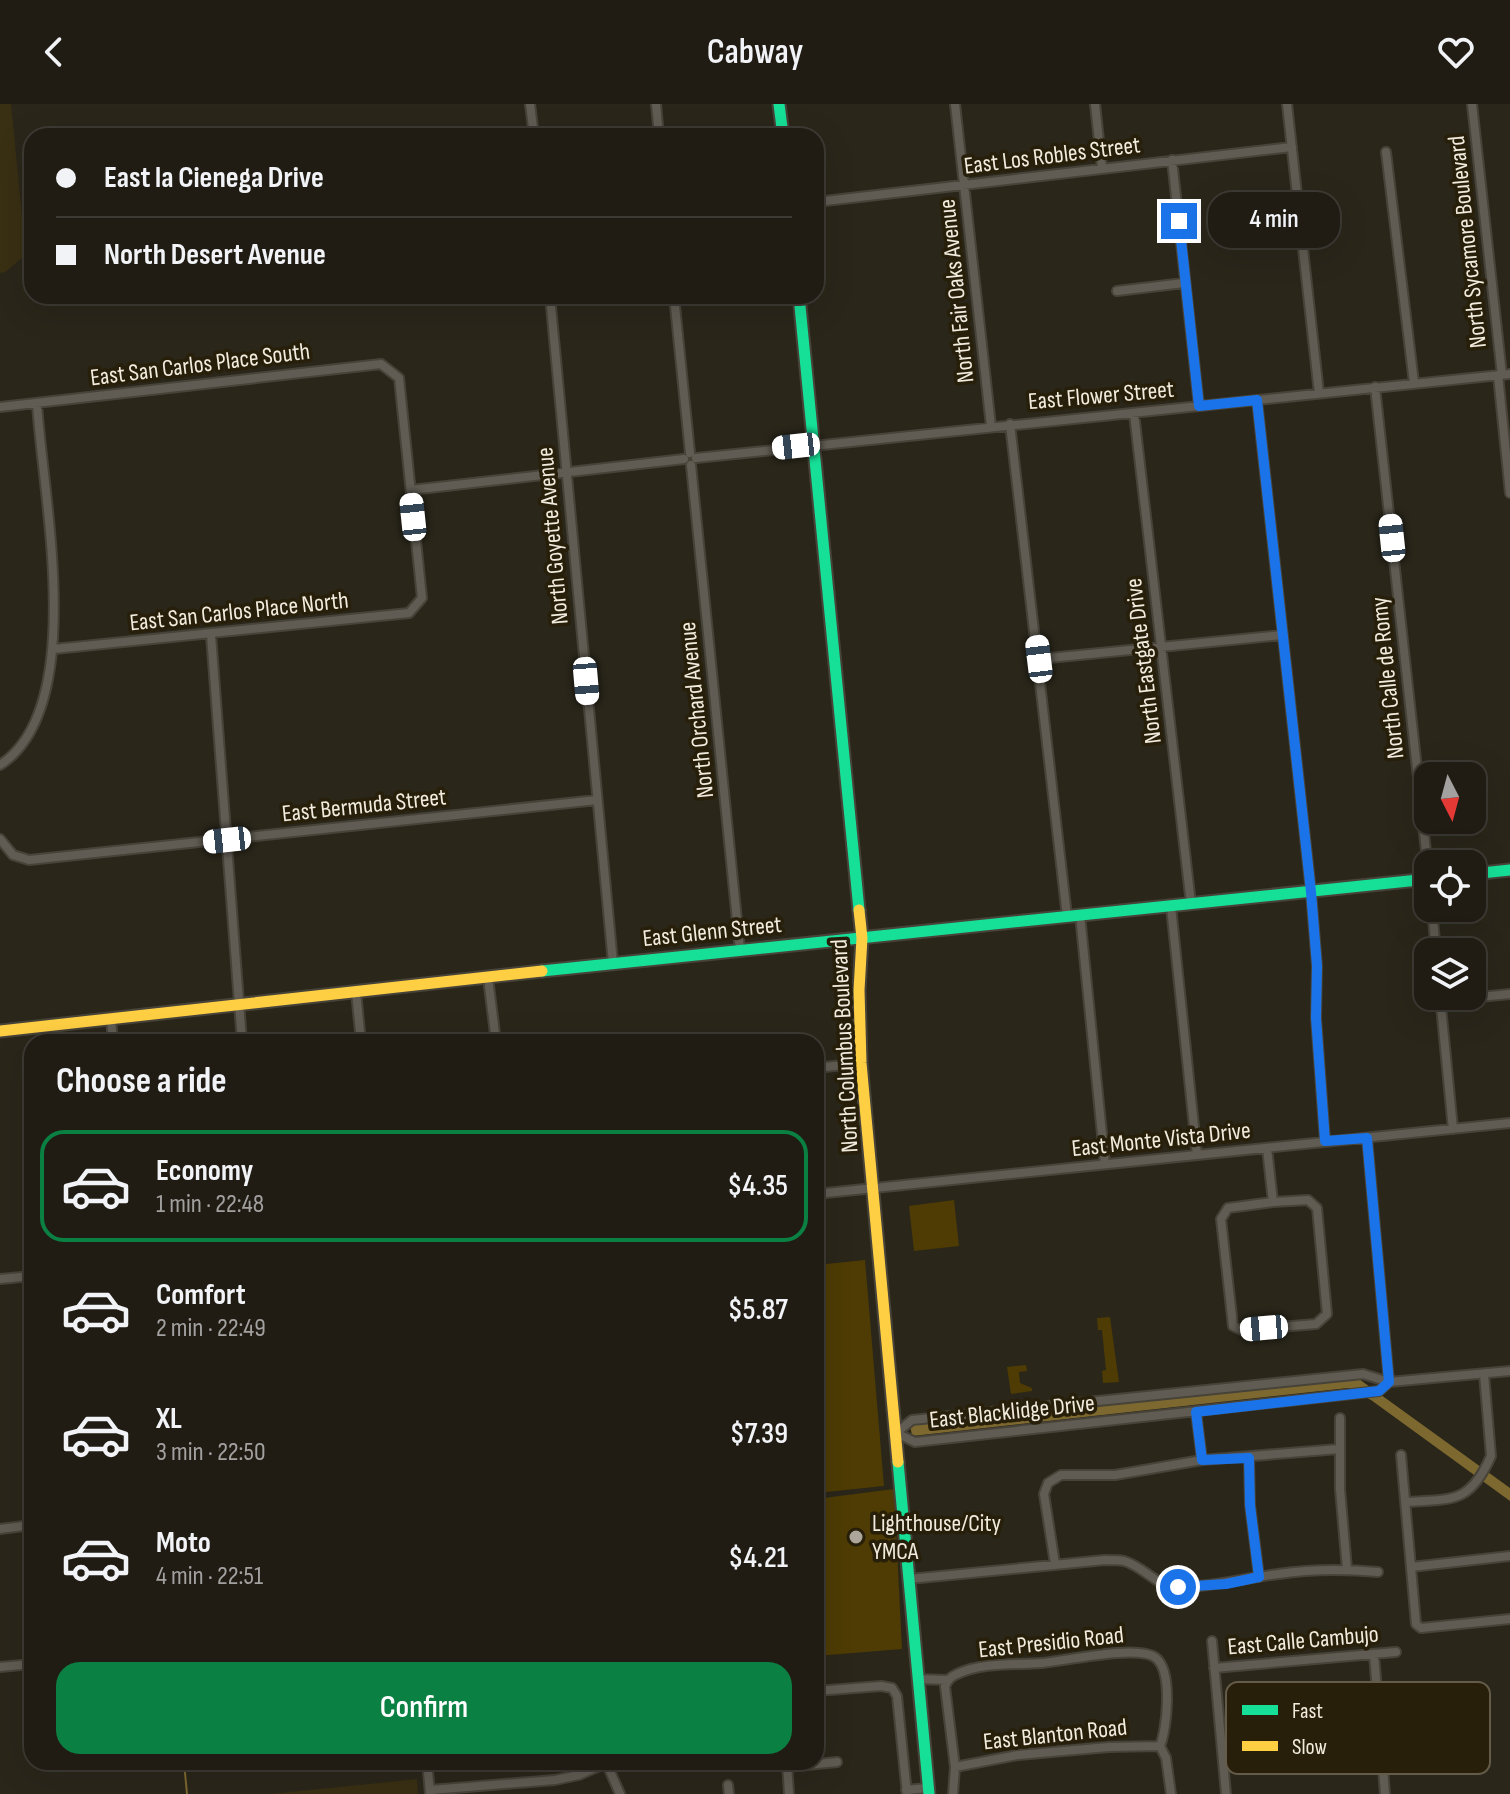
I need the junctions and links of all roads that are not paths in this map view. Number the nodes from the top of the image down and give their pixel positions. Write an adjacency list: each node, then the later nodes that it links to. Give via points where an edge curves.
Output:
1 (530, 104): 8 (street)
2 (656, 104): 9 (street)
3 (779, 104): 10 (street)
4 (955, 104): 15 (street, North Fair Oaks Avenue)
5 (1095, 104): 14 (street)
6 (1287, 104): 11 (street)
7 (1472, 104): 22 (street, North Sycamore Boulevard)
8 (533, 128)
9 (658, 128)
10 (782, 128)
11 (1292, 147): 13 (street, East Los Robles Street); 25 (street)
12 (1386, 152): 23 (street)
13 (1172, 160): 14 (street, East Los Robles Street); 17 (street)
14 (1102, 168): 15 (street, East Los Robles Street)
15 (965, 184): 16 (street, East Los Robles Street); 32 (street, North Fair Oaks Avenue)
16 (824, 201)
17 (1184, 283): 18 (street); 28 (street)
18 (1117, 291)
19 (551, 304): 35 (street, North Goyette Avenue)
20 (675, 304): 34 (street, North Orchard Avenue)
21 (800, 304): 33 (street, North Columbus Boulevard)
22 (1503, 375): 23 (street, East Flower Street); 37 (street, North Sycamore Boulevard)
23 (1414, 383): 24 (street, East Flower Street)
24 (1375, 387): 25 (street, East Flower Street); 47 (street, North Calle de Romy)
25 (1319, 393): 26 (street, East Flower Street)
26 (1257, 400): 28 (street, East Flower Street); 39 (street)
27 (37, 403): 29 (street, East San Carlos Place South); 36 (street, East San Carlos Place South, via 381,364 399,378); 41 (street)
28 (1199, 406): 30 (street, East Flower Street)
29 (0, 407)
30 (1134, 413): 31 (street, East Flower Street); 40 (street, North Eastgate Drive)
31 (1010, 424): 32 (street, East Flower Street); 42 (street)
32 (991, 426): 33 (street, East Flower Street)
33 (813, 445): 34 (street, East Flower Street); 56 (street, North Columbus Boulevard)
34 (690, 459): 35 (street, East Flower Street); 57 (street, North Orchard Avenue)
35 (565, 472): 36 (street, East Flower Street); 44 (street, North Goyette Avenue)
36 (411, 490): 38 (street, East San Carlos Place North, via 422,598 409,613)
37 (1510, 493)
38 (211, 635): 41 (street, East San Carlos Place North); 46 (street)
39 (1282, 635): 40 (street); 51 (street)
40 (1161, 646): 42 (street); 52 (street, North Eastgate Drive)
41 (54, 649): 43 (street, via 29,736)
42 (1039, 659): 55 (street)
43 (0, 765)
44 (597, 800): 46 (street, East Bermuda Street); 58 (street, North Goyette Avenue)
45 (0, 839): 46 (street, East Bermuda Street, via 13,855 29,860)
46 (227, 840): 63 (street)
47 (1426, 850)
48 (1510, 870): 49 (street)
49 (1486, 873)
50 (1414, 881): 51 (street, East Glenn Street)
51 (1311, 892): 52 (street, East Glenn Street); 76 (street)
52 (1191, 904): 53 (street, East Glenn Street)
53 (1171, 907): 54 (street, East Glenn Street); 78 (street)
54 (1080, 915): 55 (street, East Glenn Street); 79 (street)
55 (1067, 916): 56 (street, East Glenn Street)
56 (862, 938): 57 (street, East Glenn Street); 71 (street, North Columbus Boulevard)
57 (740, 950): 58 (street, East Glenn Street)
58 (613, 963): 59 (street, East Glenn Street)
59 (488, 978): 60 (street, East Glenn Street); 70 (street)
60 (356, 992): 63 (street, East Glenn Street); 69 (street)
61 (1510, 994): 62 (street)
62 (1486, 995)
63 (239, 1003): 65 (street, East Glenn Street); 68 (street)
64 (1441, 1010): 74 (street)
65 (111, 1019): 66 (street, East Glenn Street); 67 (street)
66 (0, 1031)
67 (112, 1034)
68 (241, 1034)
69 (360, 1034)
70 (495, 1034)
71 (861, 1063): 72 (street); 80 (street, North Columbus Boulevard)
72 (824, 1067)
73 (1510, 1123): 74 (street, East Monte Vista Drive)
74 (1453, 1129): 75 (street, East Monte Vista Drive)
75 (1367, 1138): 76 (street, East Monte Vista Drive); 87 (street)
76 (1325, 1141): 77 (street, East Monte Vista Drive)
77 (1267, 1148): 78 (street, East Monte Vista Drive); 82 (street)
78 (1197, 1155): 79 (street, East Monte Vista Drive)
79 (1105, 1164): 80 (street, East Monte Vista Drive)
80 (873, 1188): 81 (street, East Monte Vista Drive); 90 (street, North Columbus Boulevard)
81 (824, 1193)
82 (1273, 1202): 82 (street, via 1308,1200 1317,1208 1327,1314 1316,1324 1241,1330 1233,1326 1221,1219 1228,1208)
83 (24, 1277): 84 (street)
84 (0, 1279)
85 (1510, 1371): 86 (street, East Blacklidge Drive)
86 (1484, 1374): 87 (street, East Blacklidge Drive); 95 (street, via 1491,1456 1487,1465 1464,1495)
87 (1389, 1382): 88 (street, East Blacklidge Drive, via 1379,1391); 90 (street, East Blacklidge Drive, via 1363,1374 912,1420)
88 (1196, 1412): 90 (street, East Blacklidge Drive, via 915,1442); 94 (street)
89 (1340, 1418): 91 (street)
90 (896, 1433): 104 (street, North Columbus Boulevard)
91 (1339, 1449): 93 (street); 101 (street)
92 (1401, 1455): 95 (street)
93 (1249, 1458): 94 (street); 103 (street)
94 (1202, 1460): 99 (street, via 1115,1475 1061,1475 1048,1483 1044,1494)
95 (1406, 1502): 100 (street)
96 (24, 1526): 97 (street)
97 (0, 1529)
98 (1510, 1556): 100 (street)
99 (1055, 1564): 103 (street, via 1123,1561 1163,1586 1178,1587); 104 (street)
100 (1411, 1567): 105 (street, via 1416,1624 1421,1628)
101 (1347, 1569): 102 (street); 103 (street)
102 (1378, 1572)
103 (1259, 1577)
104 (909, 1579): 112 (street, North Columbus Boulevard)
105 (1510, 1619)
106 (1212, 1641): 111 (street)
107 (1396, 1652): 108 (street, East Calle Cambujo)
108 (1374, 1654): 111 (street, East Calle Cambujo); 114 (street)
109 (24, 1665): 110 (street)
110 (0, 1667)
111 (1214, 1668): 117 (street)
112 (918, 1679): 113 (street); 127 (street, North Columbus Boulevard)
113 (948, 1680): 116 (street, East Presidio Road, via 989,1666 1102,1654 1149,1655 1164,1669 1166,1728); 121 (street, East Presidio Road)
114 (1376, 1682)
115 (824, 1690): 129 (street, via 892,1688)
116 (1160, 1746): 121 (street, East Blanton Road, via 1018,1755); 133 (street)
117 (1222, 1751): 118 (street); 134 (street)
118 (1226, 1751)
119 (837, 1762): 120 (street)
120 (824, 1763)
121 (955, 1767): 132 (street, East Presidio Road)
122 (428, 1770): 128 (street)
123 (589, 1770): 128 (street, via 555,1780)
124 (610, 1770): 130 (street)
125 (787, 1770): 131 (street)
126 (1384, 1774): 135 (street)
127 (929, 1791): 129 (street)
128 (430, 1792)
129 (906, 1792)
130 (620, 1794)
131 (789, 1794)
132 (953, 1794)
133 (1171, 1794)
134 (1226, 1794)
135 (1385, 1794)

